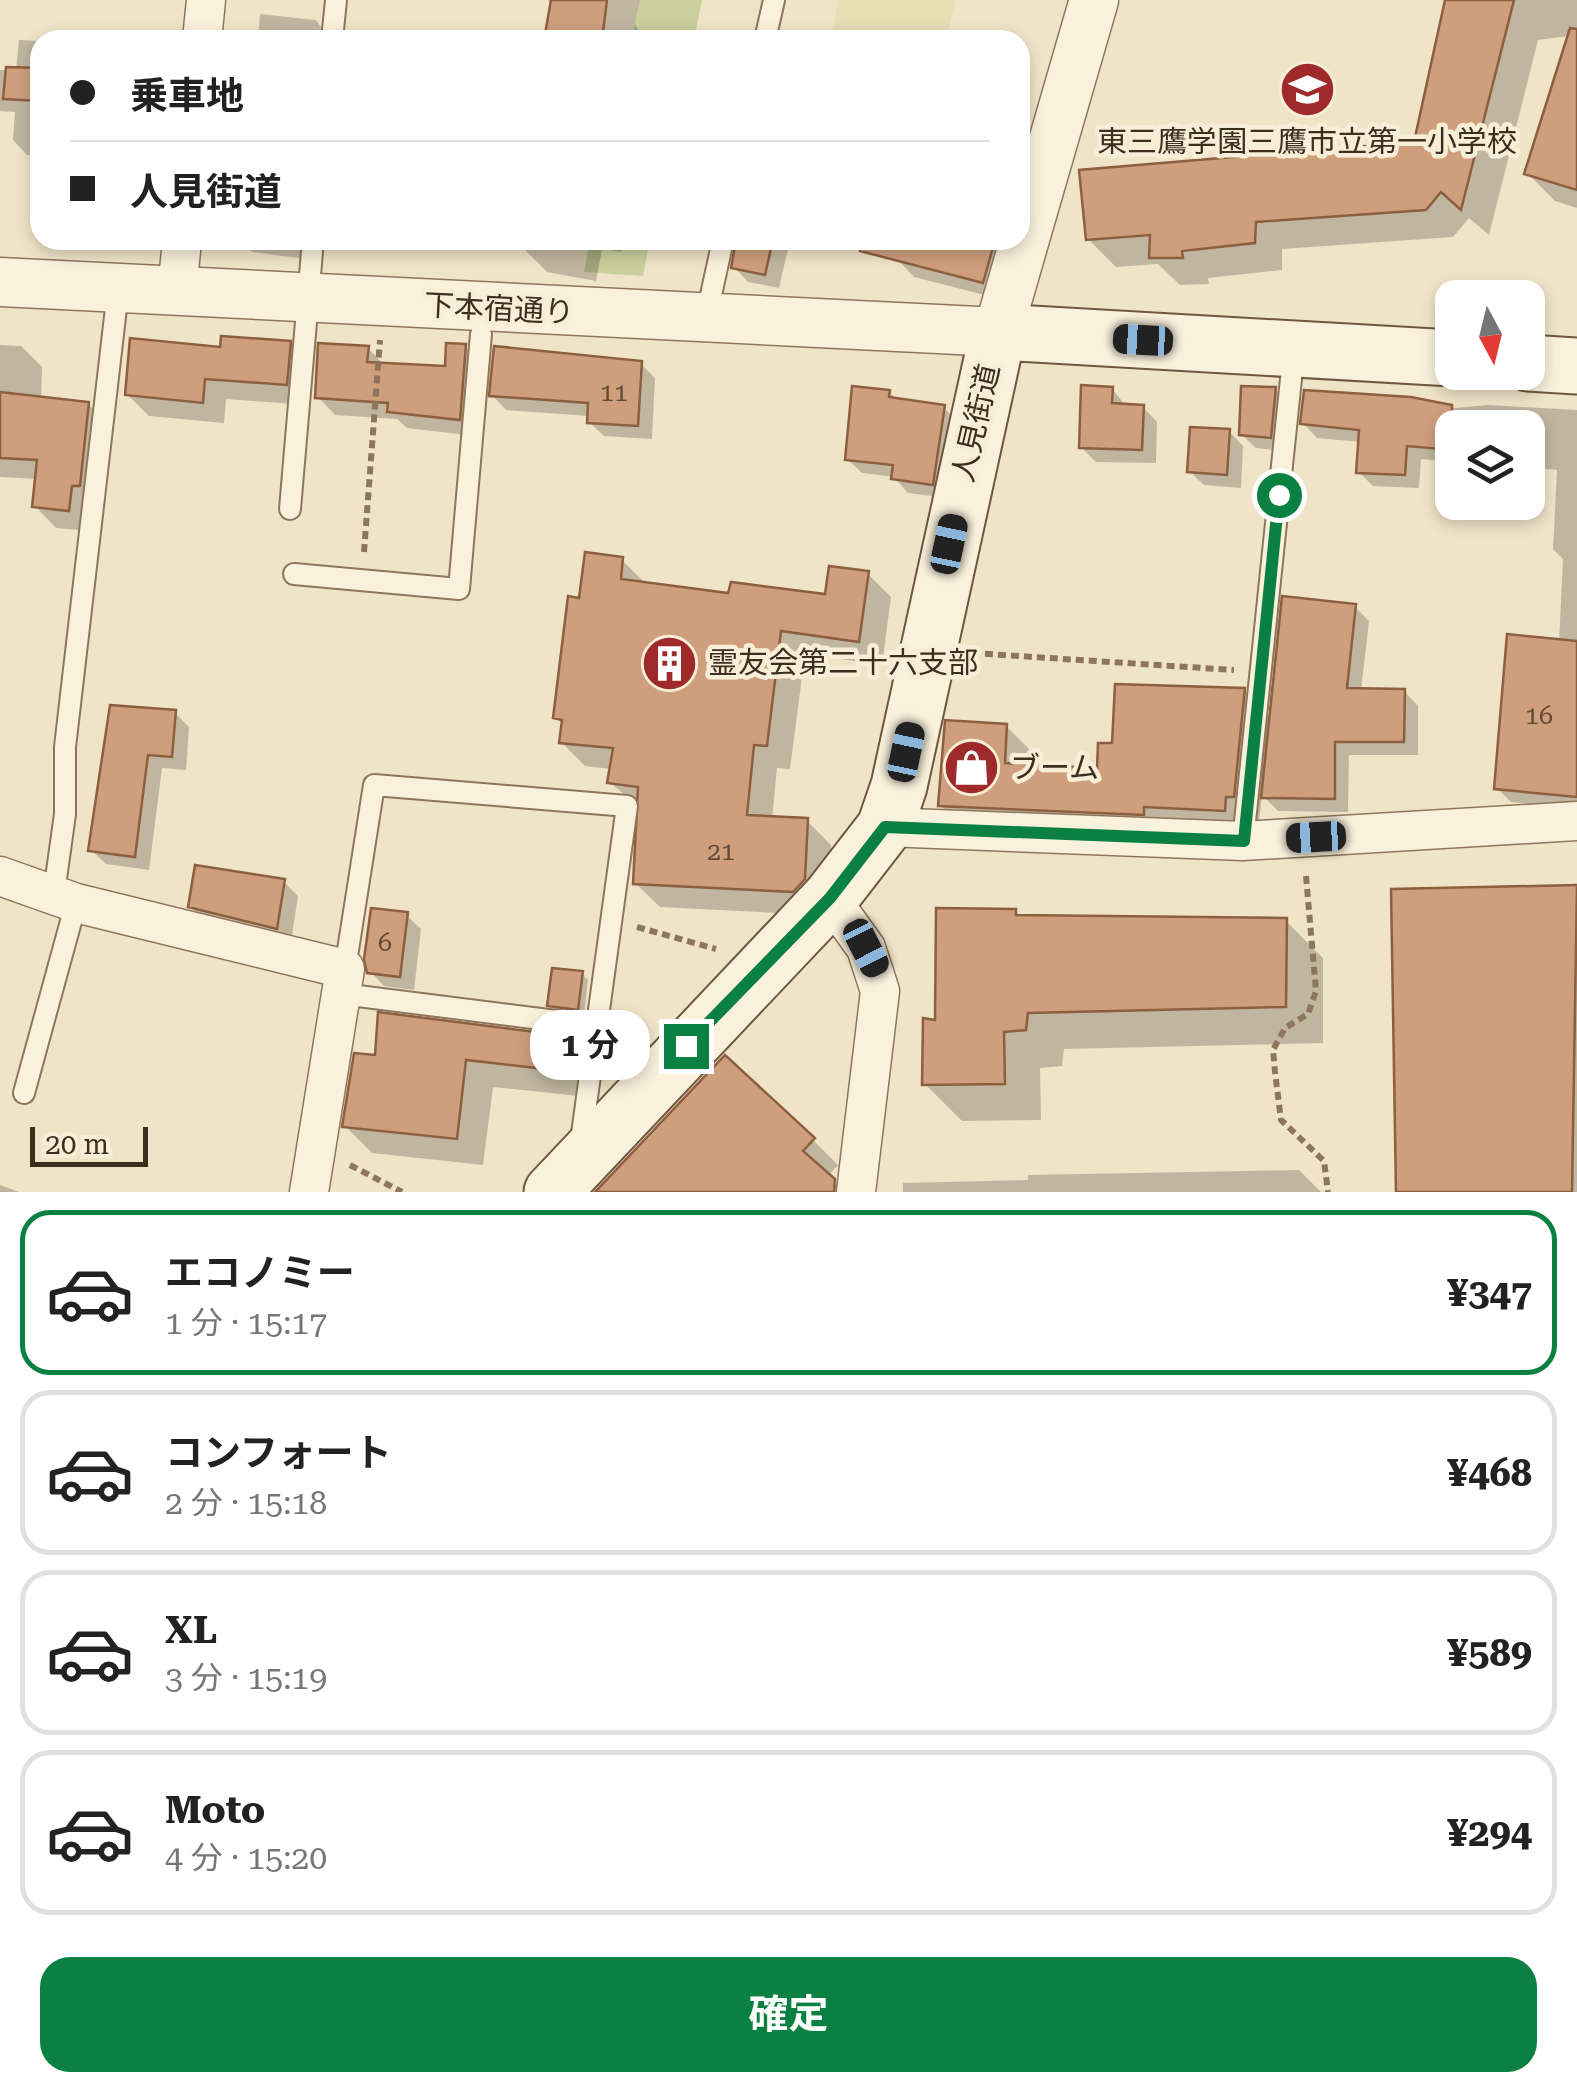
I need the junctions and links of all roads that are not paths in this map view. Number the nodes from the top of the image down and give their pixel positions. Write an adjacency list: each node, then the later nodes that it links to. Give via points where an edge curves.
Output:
1 (206, 0): 5 (street)
2 (336, 0): 6 (lane)
3 (774, 0): 7 (lane)
4 (1094, 0): 8 (street)
5 (203, 30)
6 (333, 30)
7 (767, 30)
8 (1030, 221)
9 (181, 250): 15 (street)
10 (313, 250): 16 (lane)
11 (721, 250): 17 (lane)
12 (1022, 250): 19 (street)
13 (0, 282): 14 (street, 下本宿通り)
14 (118, 291): 15 (street, 下本宿通り); 30 (lane, via 65,747)
15 (177, 292): 16 (street, 下本宿通り)
16 (308, 298): 18 (street, 下本宿通り); 24 (lane)
17 (706, 320): 18 (street, 下本宿通り); 19 (street, 下本宿通り)
18 (482, 321): 25 (lane, via 459,590)
19 (998, 332): 20 (main road, 人見街道); 27 (main road, 人見街道)
20 (1294, 348): 21 (main road, 人見街道); 28 (lane)
21 (1435, 357)
22 (1545, 364): 23 (main road)
23 (1577, 366)
24 (290, 509)
25 (294, 574)
26 (1577, 821): 28 (street)
27 (885, 827): 28 (street); 31 (main road, 人見街道)
28 (1244, 841)
29 (0, 876): 30 (street)
30 (65, 898): 32 (street); 34 (lane)
31 (830, 898): 35 (main road, 人見街道); 37 (street, via 876,966 880,991)
32 (344, 982): 33 (lane); 33 (lane, via 374,785 626,806); 36 (street)
33 (596, 1026): 35 (lane)
34 (24, 1093)
35 (565, 1177)
36 (309, 1192)
37 (856, 1192)

